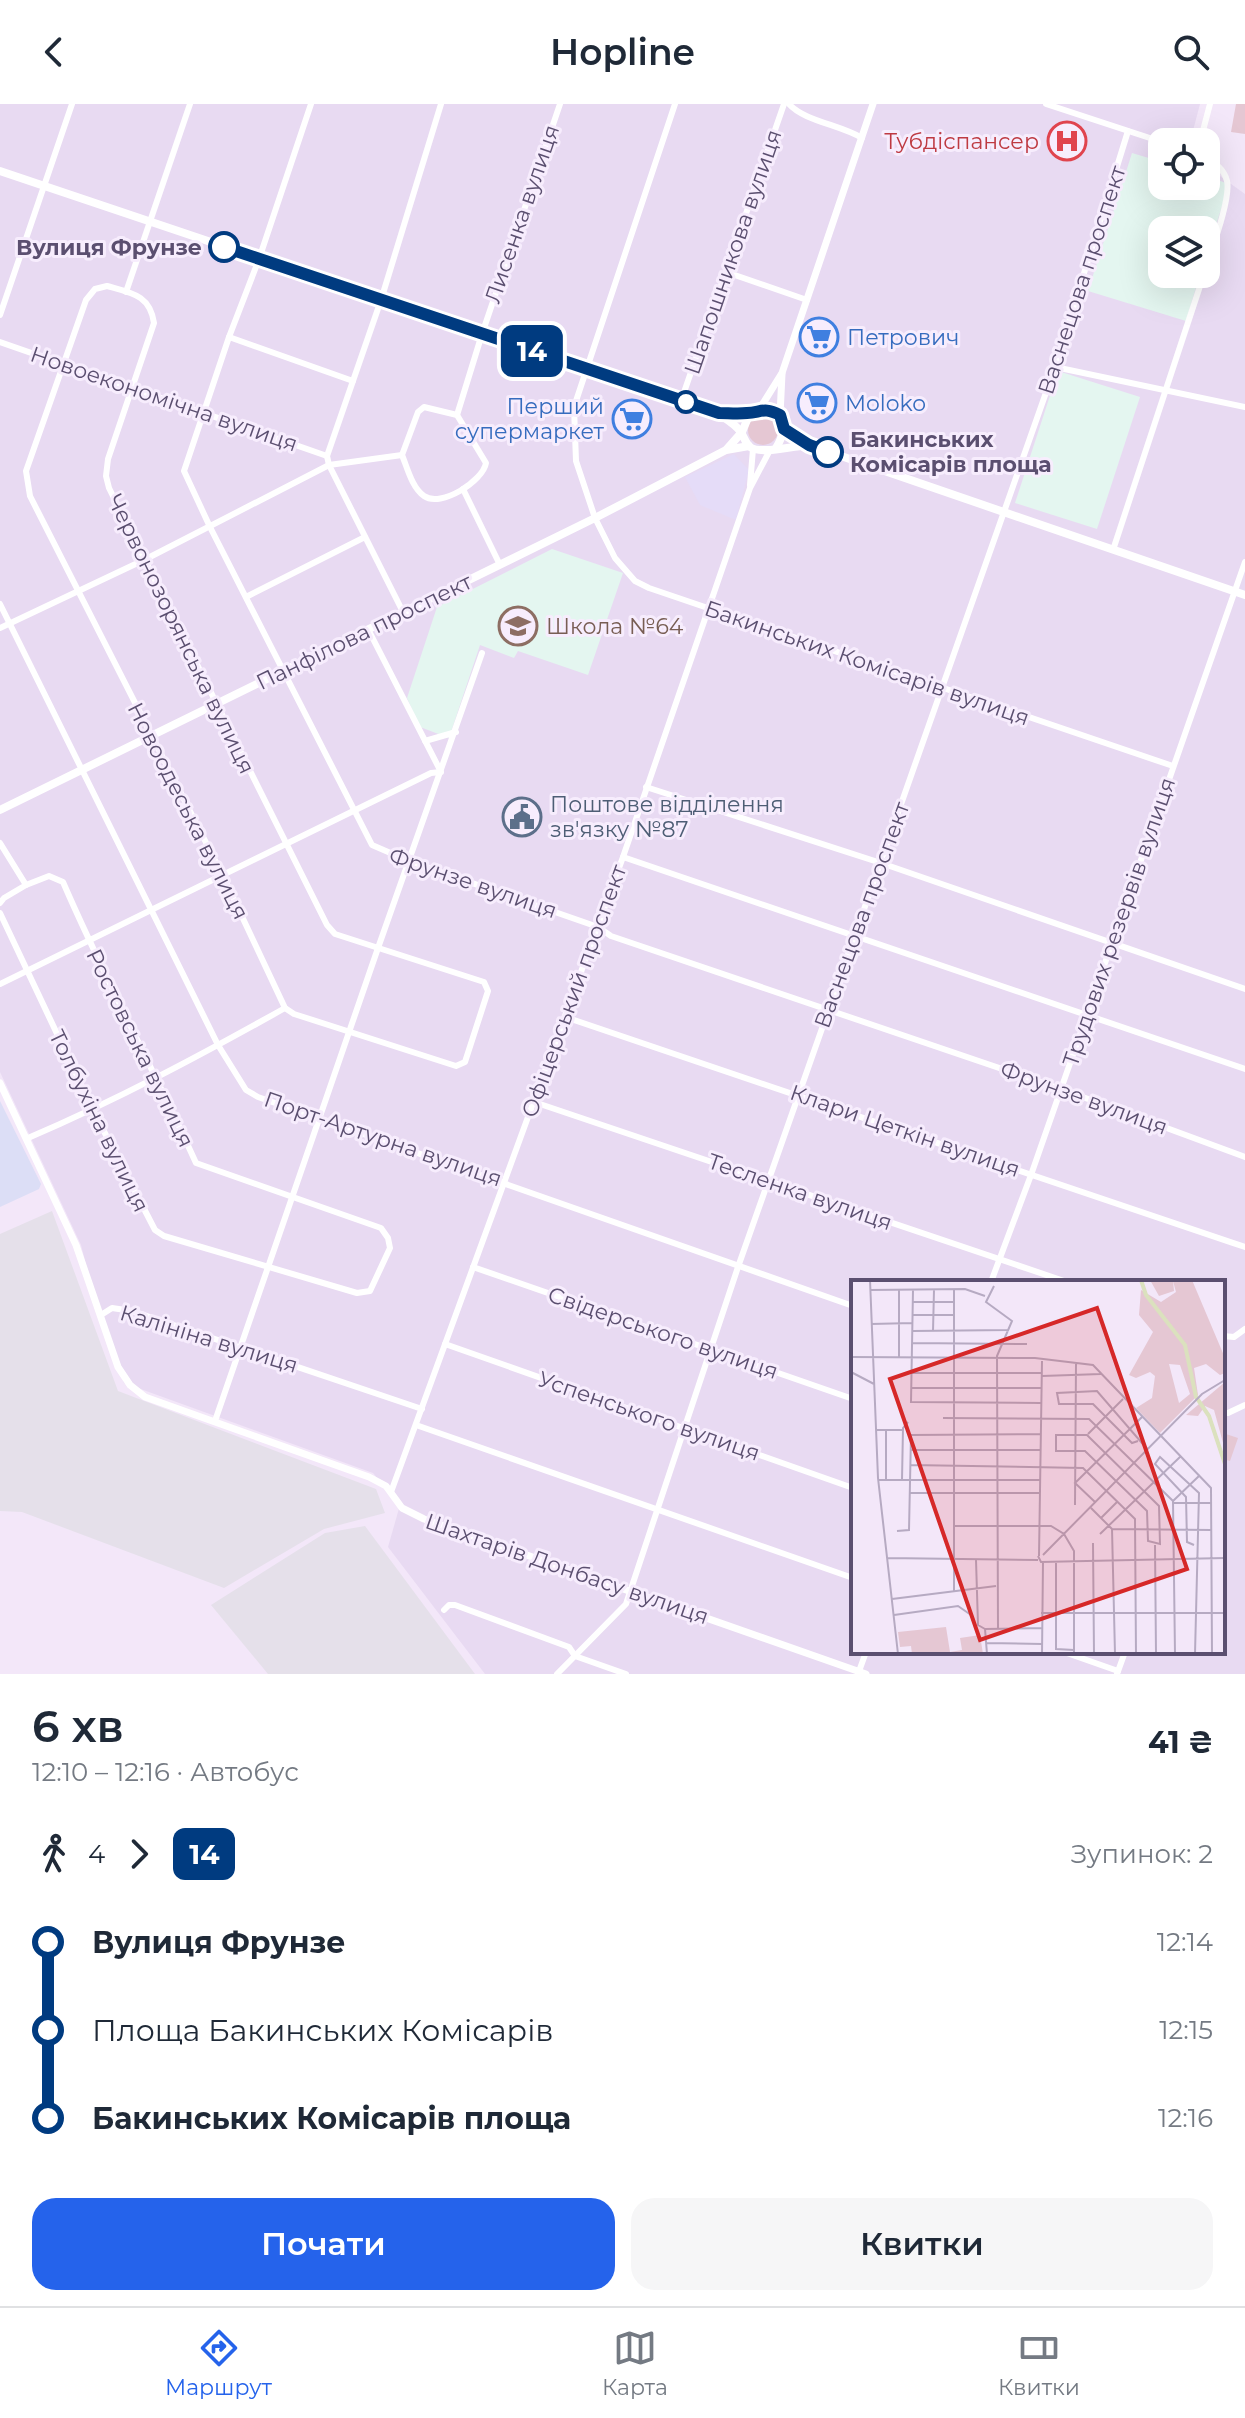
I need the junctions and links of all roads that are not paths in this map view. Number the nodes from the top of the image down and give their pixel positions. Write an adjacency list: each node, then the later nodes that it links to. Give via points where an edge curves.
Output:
1 (72, 104): 17 (street)
2 (190, 104): 19 (street)
3 (311, 104): 20 (street, Фрунзе вулиця)
4 (441, 104): 24 (street)
5 (560, 104): 27 (street, Лисенка вулиця)
6 (675, 104): 32 (street, Бакинських Комісарів вулиця)
7 (786, 104): 14 (street); 21 (street, Шапошникова вулиця)
8 (873, 104): 14 (street)
9 (1046, 104): 12 (street)
10 (1210, 104): 11 (street)
11 (1204, 128)
12 (1128, 131): 13 (street); 31 (street, Васнецова проспект)
13 (1148, 137)
14 (862, 138): 25 (street)
15 (1220, 169): 18 (street, via 1228,191)
16 (0, 171): 17 (main road)
17 (45, 186): 19 (main road); 26 (street)
18 (1220, 219)
19 (151, 222): 20 (main road); 23 (street)
20 (259, 259): 24 (main road); 28 (street, Фрунзе вулиця)
21 (726, 272): 25 (street); 37 (street, Шапошникова вулиця)
22 (1200, 288): 36 (street)
23 (126, 292): 30 (street, Новоодеська вулиця, via 107,286 95,289); 35 (street, Червонозорянська вулиця, via 152,307 154,323)
24 (381, 300): 27 (main road); 34 (street)
25 (807, 300): 33 (street)
26 (0, 315)
27 (482, 334): 32 (main road); 42 (street, Лисенка вулиця)
28 (229, 337): 34 (street); 40 (street, Фрунзе вулиця)
29 (0, 342): 30 (street, Новоекономічна вулиця)
30 (63, 364): 35 (street, Новоекономічна вулиця); 63 (street, Новоодеська вулиця, via 26,482)
31 (1055, 367): 36 (street); 55 (street, Васнецова проспект)
32 (586, 369): 37 (main road); 56 (street, Бакинських Комісарів вулиця, via 574,407 576,461)
33 (782, 373): 39 (street); 43 (street)
34 (353, 381): 51 (street)
35 (132, 388): 40 (street, Новоекономічна вулиця); 60 (street, Червонозорянська вулиця, via 106,476)
36 (1167, 391): 38 (street); 59 (street)
37 (681, 401): 41 (main road)
38 (1245, 407)
39 (755, 412): 41 (main road); 43 (main road); 45 (main road)
40 (203, 413): 51 (street, Новоекономічна вулиця); 57 (street, Фрунзе вулиця, via 184,471)
41 (719, 413): 45 (main road)
42 (457, 415): 50 (street, via 429,407 420,410); 54 (street, via 486,463 481,475)
43 (780, 415): 44 (main road)
44 (784, 429): 46 (main road); 48 (main road)
45 (742, 432): 47 (main road); 49 (main road, Панфілова проспект)
46 (809, 445): 48 (main road); 55 (main road)
47 (751, 448): 48 (main road); 49 (main road, Панфілова проспект); 53 (street)
48 (773, 449): 53 (street)
49 (726, 450): 56 (main road, Панфілова проспект)
50 (402, 455): 52 (street); 54 (street, via 424,496 439,500)
51 (327, 456): 52 (street)
52 (329, 465): 57 (street); 58 (street)
53 (750, 488): 68 (street, Офіцерський проспект)
54 (463, 489): 62 (street)
55 (1004, 512): 59 (main road); 75 (street, Васнецова проспект)
56 (595, 518): 62 (main road, Панфілова проспект); 68 (street, Бакинських Комісарів вулиця, via 615,558 635,581)
57 (210, 527): 60 (street); 66 (street, Фрунзе вулиця)
58 (365, 537): 66 (street); 69 (street)
59 (1113, 550): 64 (main road)
60 (144, 560): 63 (street); 76 (street, Червонозорянська вулиця)
61 (1245, 562): 64 (street, Трудових резервів вулиця)
62 (500, 565): 69 (main road, Панфілова проспект)
63 (78, 592): 70 (street); 78 (street, Новоодеська вулиця)
64 (1235, 592): 65 (main road); 80 (street, Трудових резервів вулиця)
65 (1245, 595)
66 (246, 597): 74 (street, Фрунзе вулиця)
67 (0, 604): 70 (street, Порт-Артурна вулиця)
68 (709, 609): 75 (street, Бакинських Комісарів вулиця); 83 (street, Офіцерський проспект)
69 (403, 612): 72 (main road, Панфілова проспект)
70 (10, 623): 71 (street); 81 (street, Порт-Артурна вулиця)
71 (0, 628)
72 (368, 629): 74 (main road, Панфілова проспект); 79 (street)
73 (482, 653): 77 (street)
74 (284, 671): 76 (main road, Панфілова проспект); 85 (street, Фрунзе вулиця)
75 (943, 688): 80 (street, Бакинських Комісарів вулиця); 90 (street, Васнецова проспект)
76 (217, 705): 78 (main road, Панфілова проспект); 87 (street, Червонозорянська вулиця)
77 (456, 732): 79 (street); 82 (street)
78 (150, 736): 81 (main road, Панфілова проспект); 91 (street, Новоодеська вулиця)
79 (425, 741): 82 (street)
80 (1173, 766): 99 (street, Трудових резервів вулиця)
81 (82, 770): 84 (main road, Панфілова проспект); 94 (street, Порт-Артурна вулиця)
82 (441, 772): 85 (street); 89 (street)
83 (646, 787): 88 (street, Офіцерський проспект); 90 (street)
84 (0, 810)
85 (353, 810): 87 (street); 89 (street, Фрунзе вулиця, via 372,845)
86 (0, 843): 92 (street)
87 (286, 846): 91 (street); 100 (street, Червонозорянська вулиця, via 335,934)
88 (623, 857): 96 (street, Офіцерський проспект); 97 (street)
89 (409, 861): 96 (street, Фрунзе вулиця); 100 (street)
90 (881, 863): 97 (street, Васнецова проспект); 99 (street)
91 (223, 876): 94 (street); 104 (street, Новоодеська вулиця)
92 (26, 885): 93 (street); 98 (street, Ростовська вулиця, via 49,876 63,882)
93 (0, 903)
94 (153, 910): 98 (street); 109 (street, Порт-Артурна вулиця)
95 (0, 913): 101 (street, Толбухіна вулиця)
96 (598, 927): 105 (street, Фрунзе вулиця, via 611,936); 107 (street, Офіцерський проспект)
97 (855, 934): 105 (street, Васнецова проспект); 106 (street)
98 (88, 941): 101 (street); 111 (street, Ростовська вулиця)
99 (1112, 942): 103 (street); 106 (street, Трудових резервів вулиця)
100 (378, 948): 108 (street); 108 (street, via 484,982 488,991 465,1062 456,1066)
101 (26, 972): 102 (street); 116 (street, Толбухіна вулиця)
102 (0, 984)
103 (1245, 989)
104 (285, 1008): 108 (street); 109 (street)
105 (829, 1009): 113 (street, Фрунзе вулиця); 114 (street, Васнецова проспект)
106 (1087, 1015): 110 (street); 113 (street, Трудових резервів вулиця)
107 (565, 1017): 114 (street, Клари Цеткін вулиця); 115 (street, Офіцерський проспект)
108 (350, 1031): 117 (street)
109 (218, 1045): 111 (street); 117 (street, Порт-Артурна вулиця, via 246,1090)
110 (1245, 1069)
111 (158, 1078): 116 (street); 123 (street, Ростовська вулиця, via 196,1163)
112 (0, 1083): 118 (street, Калініна вулиця)
113 (1061, 1089): 119 (street, Фрунзе вулиця); 120 (street, Трудових резервів вулиця)
114 (799, 1094): 120 (street, Клари Цеткін вулиця); 122 (street, Васнецова проспект)
115 (534, 1102): 121 (street, Офіцерський проспект); 122 (street, Тесленка вулиця)
116 (93, 1110): 118 (street); 129 (street, Толбухіна вулиця, via 155,1230)
117 (320, 1119): 121 (street, Порт-Артурна вулиця); 123 (street)
118 (28, 1138): 133 (street, Калініна вулиця)
119 (1245, 1157)
120 (1031, 1175): 124 (street, Клари Цеткін вулиця); 125 (street, Трудових резервів вулиця)
121 (504, 1181): 126 (street, Офіцерський проспект); 127 (street, Порт-Артурна вулиця)
122 (769, 1183): 125 (street, Тесленка вулиця); 127 (street, Васнецова проспект)
123 (294, 1196): 128 (street, Ростовська вулиця, via 381,1228 390,1248); 129 (street)
124 (1245, 1247)
125 (999, 1259): 130 (street, Трудових резервів вулиця); 131 (street, Тесленка вулиця)
126 (473, 1267): 136 (street, Офіцерський проспект); 138 (street, Свідерського вулиця)
127 (738, 1267): 132 (street, Порт-Артурна вулиця); 138 (street, Васнецова проспект)
128 (382, 1268): 129 (street, Толбухіна вулиця, via 370,1291 357,1293)
129 (269, 1269): 137 (street)
130 (992, 1280)
131 (1061, 1280)
132 (851, 1305)
133 (101, 1315): 137 (street, Калініна вулиця, via 120,1308); 143 (street, Шахтарів Донбасу вулиця, via 118,1367 130,1385 154,1401)
134 (1245, 1329): 135 (street)
135 (1225, 1336)
136 (445, 1344): 141 (street, Офіцерський проспект); 145 (street, Успенського вулиця)
137 (241, 1348): 141 (street, Калініна вулиця); 143 (street)
138 (710, 1350): 139 (street, Свідерського вулиця); 145 (street, Васнецова проспект)
139 (851, 1398)
140 (1245, 1405): 142 (street)
141 (422, 1409): 144 (street, Офіцерський проспект)
142 (1228, 1413)
143 (215, 1421): 147 (street, Шахтарів Донбасу вулиця, via 369,1477)
144 (416, 1425): 147 (street, Офіцерський проспект); 148 (street)
145 (684, 1429): 146 (street, Успенського вулиця); 148 (street, Васнецова проспект)
146 (851, 1487)
147 (391, 1492): 150 (street, Шахтарів Донбасу вулиця, via 412,1514)
148 (657, 1509): 149 (street); 150 (street, Васнецова проспект)
149 (851, 1577)
150 (630, 1591): 154 (street, Васнецова проспект, via 626,1604); 155 (street, Шахтарів Донбасу вулиця)
151 (444, 1610): 154 (street, via 455,1605 569,1647)
152 (1069, 1654): 156 (street)
153 (1124, 1654): 156 (street)
154 (575, 1656): 157 (street, Васнецова проспект); 158 (street)
155 (861, 1673)
156 (1118, 1673)
157 (557, 1674)
158 (626, 1674)

